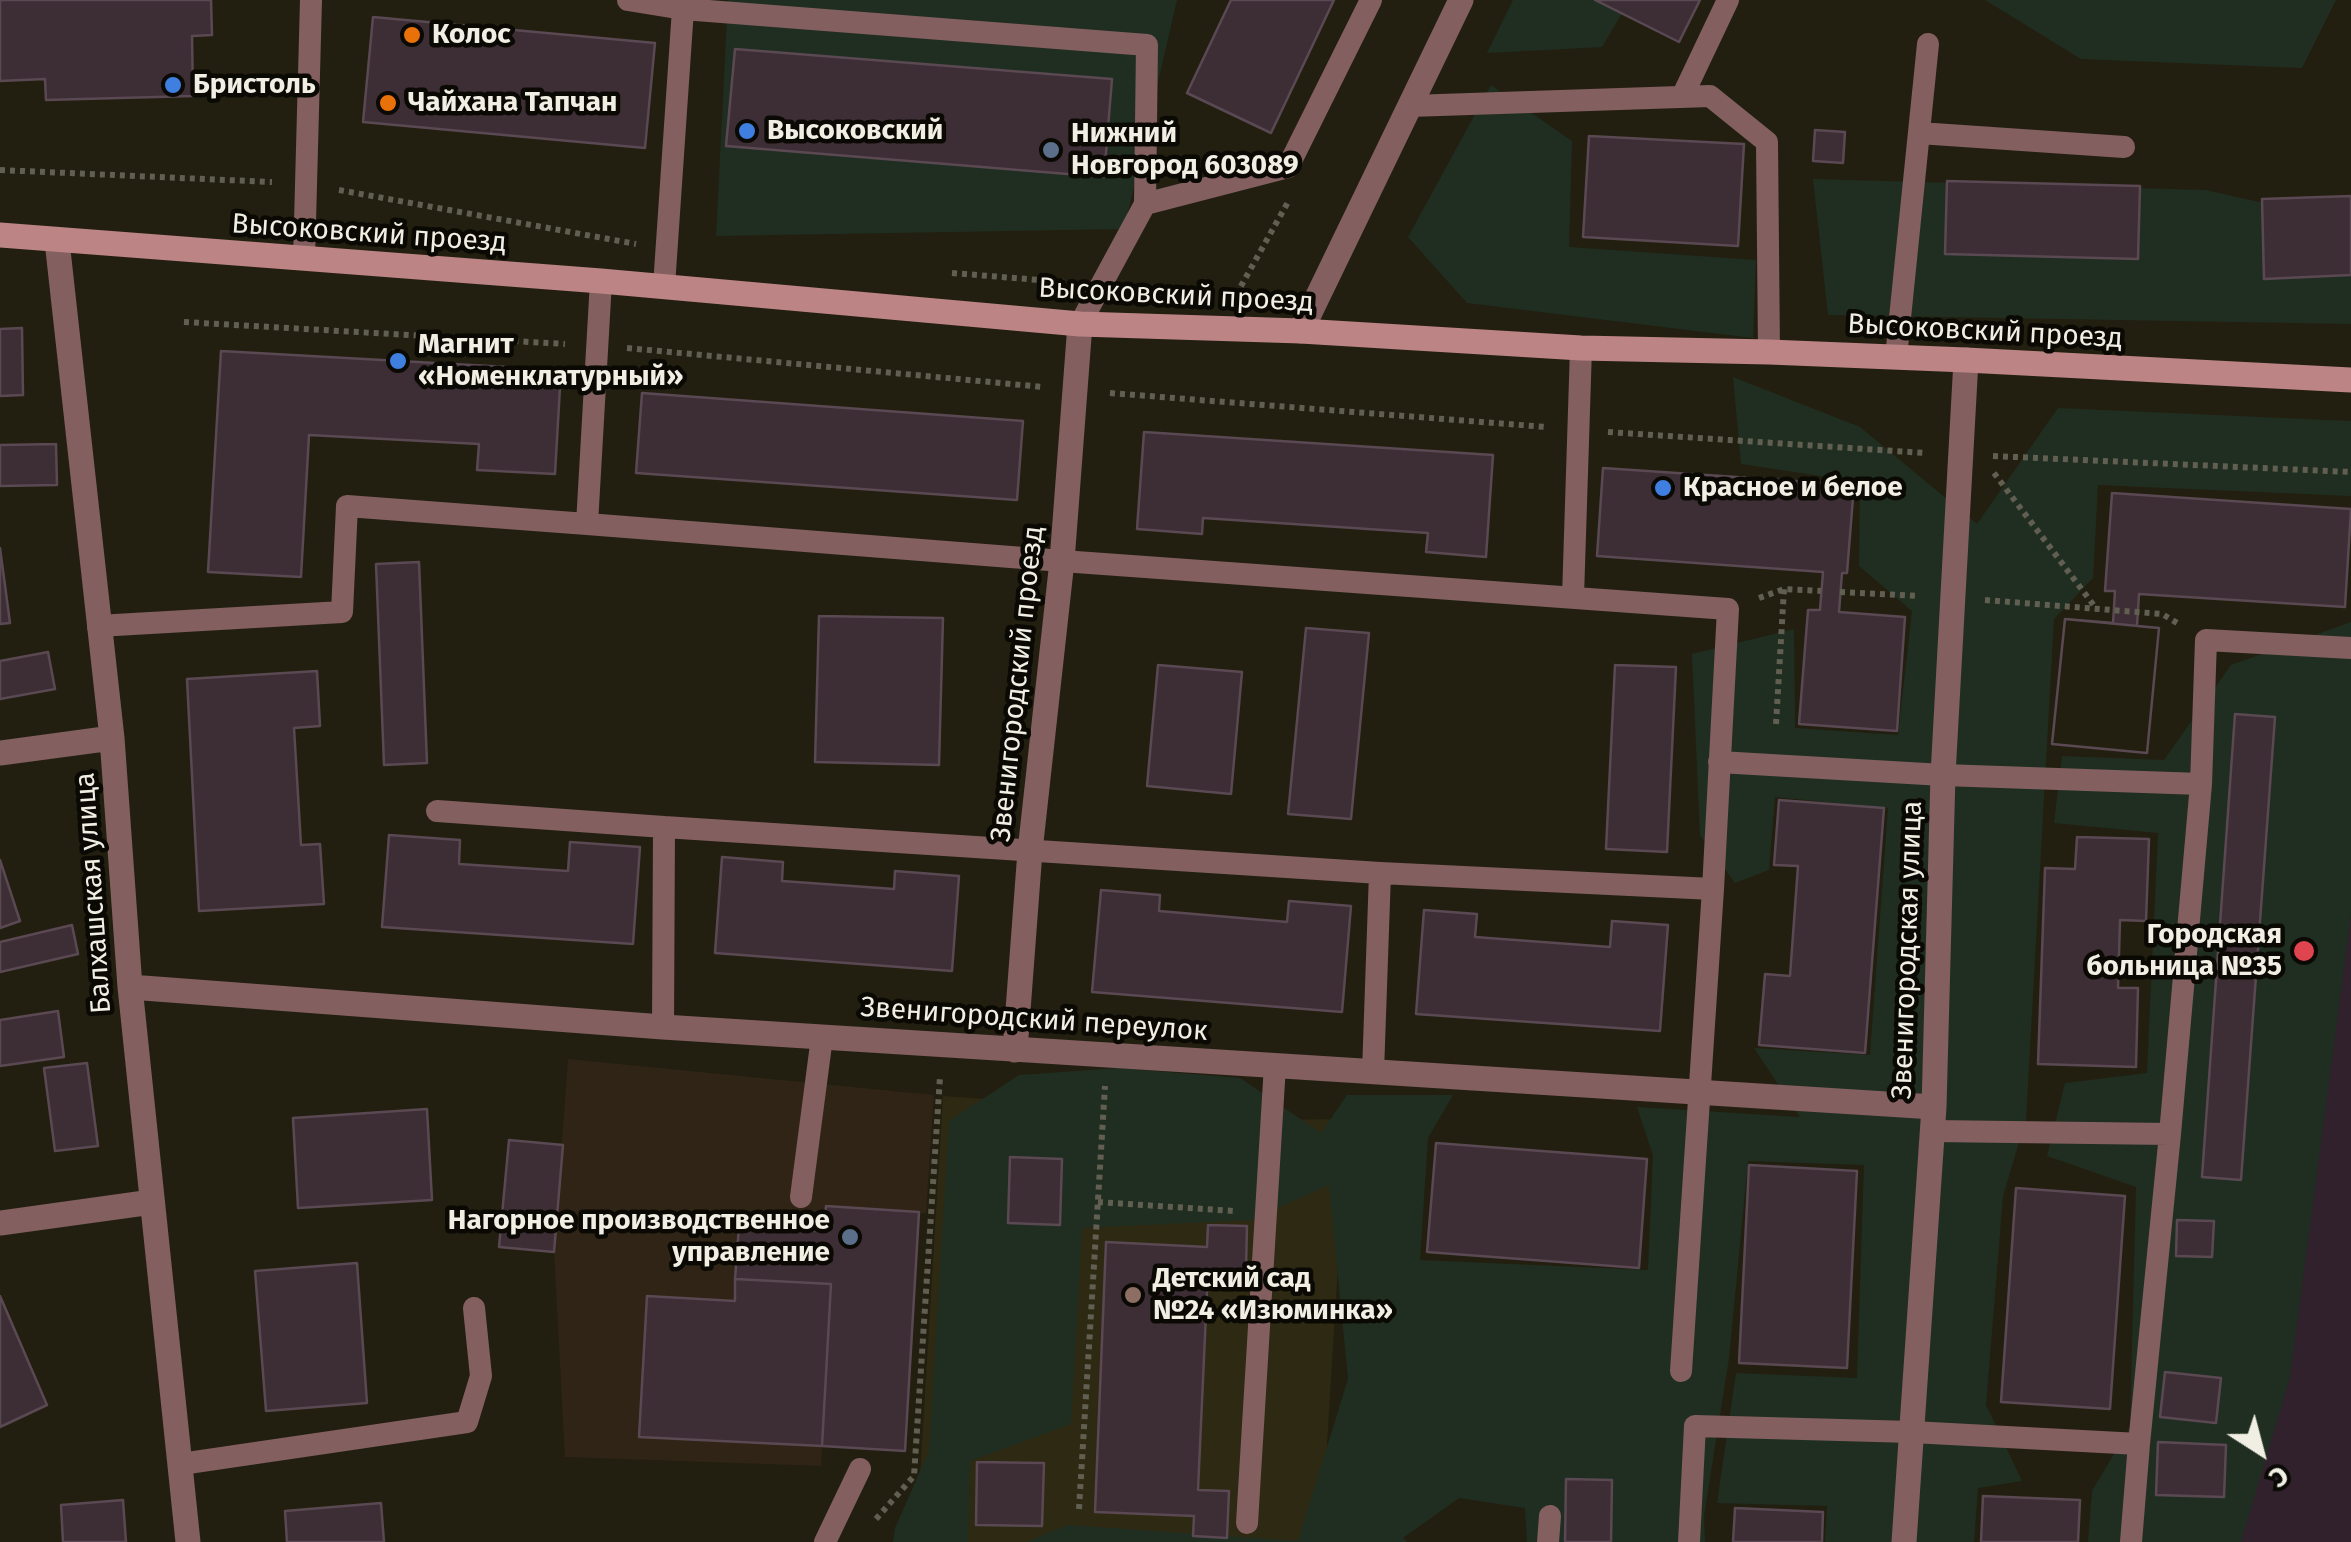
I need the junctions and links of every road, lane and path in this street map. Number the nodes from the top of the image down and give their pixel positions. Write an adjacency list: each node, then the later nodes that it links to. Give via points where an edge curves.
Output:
1 (311, 0): 15 (lane)
2 (628, 0): 6 (lane)
3 (1371, 0): 12 (lane, via 1288,167)
4 (1462, 0): 9 (street)
5 (1728, 0): 8 (lane)
6 (685, 4): 12 (lane, via 1147,45); 17 (lane)
7 (1928, 44): 10 (lane)
8 (1682, 97): 9 (lane); 23 (lane, via 1710,96 1767,142)
9 (1410, 106): 20 (street)
10 (1919, 134): 11 (lane); 24 (lane)
11 (2124, 147)
12 (1144, 204): 19 (lane)
13 (0, 235): 14 (street, Высоковский проезд)
14 (57, 240): 15 (street, Высоковский проезд); 40 (street, Балхашская улица)
15 (304, 259): 16 (street, Высоковский проезд)
16 (601, 281): 17 (street, Высоковский проезд); 21 (lane)
17 (664, 286): 19 (street, Высоковский проезд)
18 (184, 322): 21 (path)
19 (1080, 324): 20 (street, Высоковский проезд); 27 (street, Звенигородский проезд)
20 (1301, 331): 22 (street, Высоковский проезд)
21 (597, 346): 27 (path); 31 (lane)
22 (1582, 348): 23 (street, Высоковский проезд); 28 (lane)
23 (1769, 352): 24 (street, Высоковский проезд)
24 (1896, 357): 25 (street, Высоковский проезд)
25 (1966, 360): 26 (street, Высоковский проезд); 29 (street, Звенигородская улица)
26 (2351, 380)
27 (1076, 390): 28 (path); 32 (street, Звенигородский проезд)
28 (1580, 430): 29 (path); 36 (lane)
29 (1972, 456): 30 (path); 37 (street, Звенигородская улица); 38 (path)
30 (2351, 472)
31 (587, 524): 32 (lane); 40 (lane, via 347,506 342,612)
32 (1062, 561): 36 (lane); 51 (street, Звенигородский проезд)
33 (1784, 589): 34 (path); 39 (path); 43 (path)
34 (1821, 591)
35 (1840, 592): 37 (path)
36 (1573, 597): 39 (lane)
37 (1954, 597): 38 (path); 47 (street, Звенигородская улица)
38 (2095, 608): 41 (path, via 2162,614)
39 (1728, 609): 46 (lane)
40 (98, 626): 44 (street, Балхашская улица)
41 (2206, 640): 42 (lane); 48 (lane)
42 (2351, 648)
43 (1776, 724)
44 (112, 738): 45 (street); 54 (street, Балхашская улица)
45 (0, 752)
46 (1720, 762): 47 (lane); 53 (lane)
47 (1943, 774): 48 (lane); 63 (street, Звенигородская улица)
48 (2201, 784): 64 (lane)
49 (437, 811): 50 (lane)
50 (664, 827): 51 (lane); 55 (lane)
51 (1030, 851): 52 (lane); 58 (street, Звенигородский проезд)
52 (1380, 873): 53 (lane); 61 (lane)
53 (1713, 889): 62 (lane)
54 (130, 987): 55 (street, Звенигородский переулок); 66 (street, Балхашская улица)
55 (663, 1027): 56 (street, Звенигородский переулок)
56 (822, 1037): 57 (street, Звенигородский переулок); 65 (lane)
57 (942, 1045): 58 (street, Звенигородский переулок); 79 (path, via 914,1476)
58 (1015, 1050): 59 (street, Звенигородский переулок)
59 (1106, 1055): 60 (street, Звенигородский переулок); 67 (path)
60 (1274, 1065): 61 (street, Звенигородский переулок); 68 (lane)
61 (1374, 1072): 62 (street, Звенигородский переулок)
62 (1698, 1093): 63 (street, Звенигородский переулок); 71 (lane)
63 (1933, 1119): 64 (lane); 72 (street, Звенигородская улица)
64 (2170, 1134): 73 (lane)
65 (801, 1198)
66 (152, 1202): 69 (street); 74 (street, Балхашская улица)
67 (1098, 1202): 68 (path); 76 (path)
68 (1266, 1213): 78 (lane)
69 (0, 1223)
70 (474, 1308): 74 (lane, via 481,1376 467,1422)
71 (1681, 1371)
72 (1912, 1432): 73 (lane); 83 (lane, via 1695,1426); 84 (street, Звенигородская улица)
73 (2139, 1444): 85 (lane)
74 (181, 1464): 80 (street, Балхашская улица)
75 (860, 1469): 81 (lane)
76 (1079, 1509)
77 (1550, 1516): 82 (lane)
78 (1247, 1523)
79 (867, 1529)
80 (188, 1542)
81 (825, 1542)
82 (1548, 1542)
83 (1689, 1542)
84 (1904, 1542)
85 (2131, 1542)

